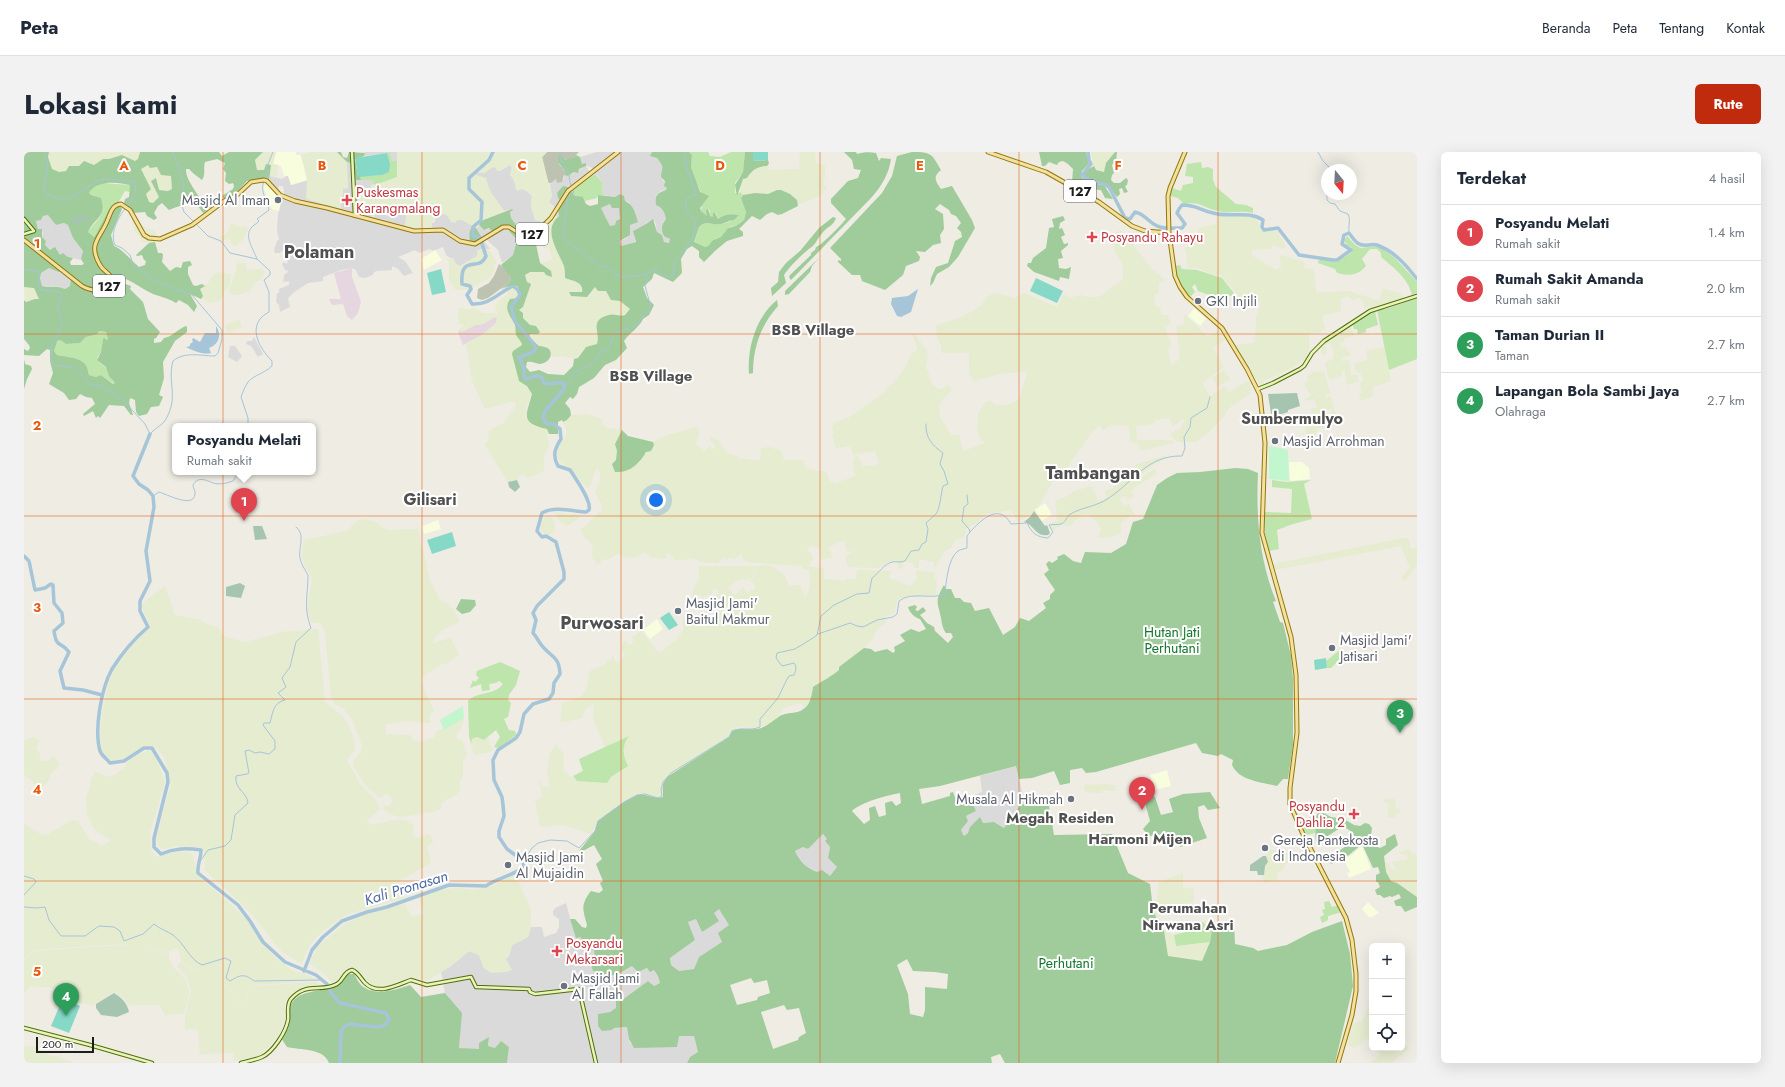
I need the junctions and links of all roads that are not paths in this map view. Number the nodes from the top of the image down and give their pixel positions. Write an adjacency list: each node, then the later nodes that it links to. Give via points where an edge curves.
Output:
1 (352, 152): 5 (main road)
2 (618, 152): 5 (main road, 127, via 568,191 551,218 539,230 525,235 505,226 475,244 469,244 444,231 414,231)
3 (988, 152): 7 (main road, 127, via 1046,172 1099,202 1132,226 1146,231)
4 (1185, 152): 7 (main road, via 1170,188 1167,205)
5 (355, 216): 9 (main road, 127, via 287,199 264,180 251,182 236,196 224,201 194,224 163,238 154,239 142,232 130,210 118,204 113,208 95,244 96,258 112,279 103,290 91,290 82,286)
6 (24, 219): 8 (main road, via 34,231)
7 (1168, 230): 11 (main road, via 1174,273 1180,287 1222,328)
8 (24, 234)
9 (24, 240)
10 (1417, 296): 11 (main road, via 1370,311 1324,341 1300,369)
11 (1258, 389): 16 (main road, via 1265,443 1262,533 1291,637 1295,668 1297,733 1290,804 1346,918 1352,940 1356,991 1352,1016)
12 (24, 1028): 13 (main road)
13 (152, 1063)
14 (241, 1063): 15 (main road, via 262,1057 269,1051 286,1025 288,1005 292,998 304,989 335,985 346,972 352,970 356,971 367,985 382,989 410,980 428,985 468,978 473,979 476,987 529,989 535,994 579,989)
15 (596, 1063)
16 (1338, 1063)

